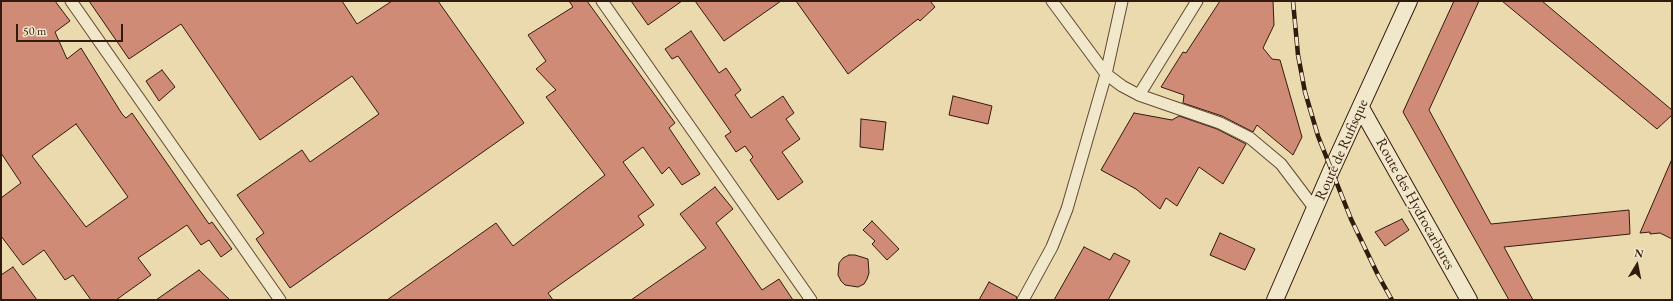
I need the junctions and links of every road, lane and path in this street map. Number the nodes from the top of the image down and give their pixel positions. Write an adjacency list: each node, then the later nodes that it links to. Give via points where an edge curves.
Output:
1 (71, 1): 11 (street)
2 (602, 1): 12 (street)
3 (1052, 1): 7 (street)
4 (1122, 1): 7 (street)
5 (1197, 1): 8 (street)
6 (1409, 1): 9 (main road, Route de Rufisque)
7 (1106, 74): 8 (street); 13 (street, via 1067,209 1052,247)
8 (1139, 95): 10 (street, via 1220,123 1250,138 1281,164)
9 (1361, 108): 10 (main road, Route de Rufisque); 15 (main road, Route des Hydrocarbures)
10 (1315, 209): 14 (main road, Route de Rufisque)
11 (280, 300)
12 (811, 300)
13 (1023, 300)
14 (1275, 300)
15 (1469, 300)

